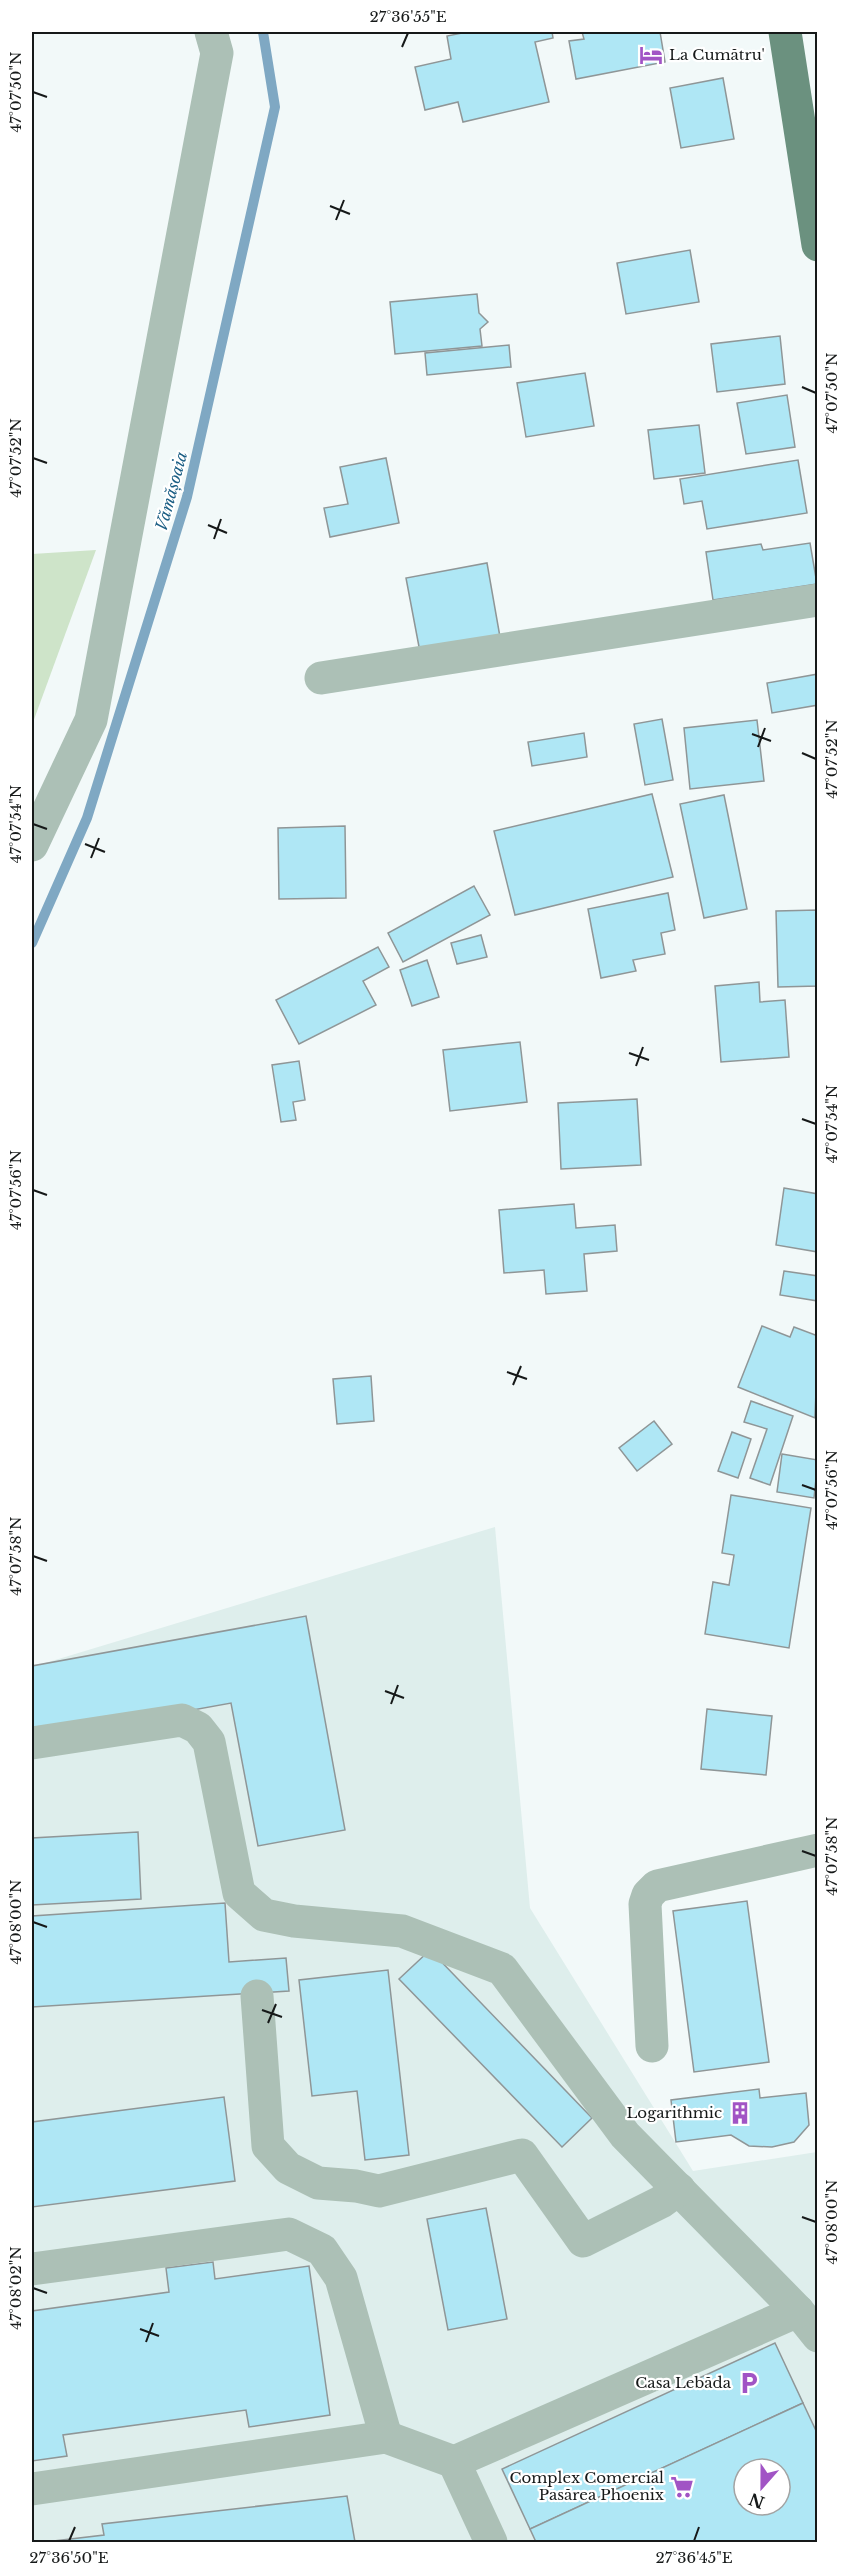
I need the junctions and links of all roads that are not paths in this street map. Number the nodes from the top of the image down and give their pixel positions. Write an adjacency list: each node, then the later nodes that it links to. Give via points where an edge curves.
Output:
1 (211, 32): 7 (lane, via 217,53 91,720)
2 (785, 32): 3 (main road)
3 (812, 167): 4 (main road)
4 (818, 245)
5 (818, 600): 6 (lane)
6 (321, 678)
7 (32, 845)
8 (32, 1743): 12 (lane, via 182,1720 198,1728 208,1742 238,1893 264,1915 294,1922 402,1931 502,1969 625,2135)
9 (818, 1850): 11 (lane, via 657,1886 648,1895 645,1904)
10 (257, 1996): 12 (lane, via 268,2146 288,2168 318,2183 379,2191 522,2155 583,2241)
11 (652, 2046)
12 (679, 2189): 14 (lane)
13 (32, 2269): 15 (lane, via 289,2234 322,2250 341,2277)
14 (808, 2324): 16 (lane)
15 (386, 2437): 16 (lane); 17 (lane)
16 (454, 2462): 18 (lane)
17 (32, 2489)
18 (491, 2542)

